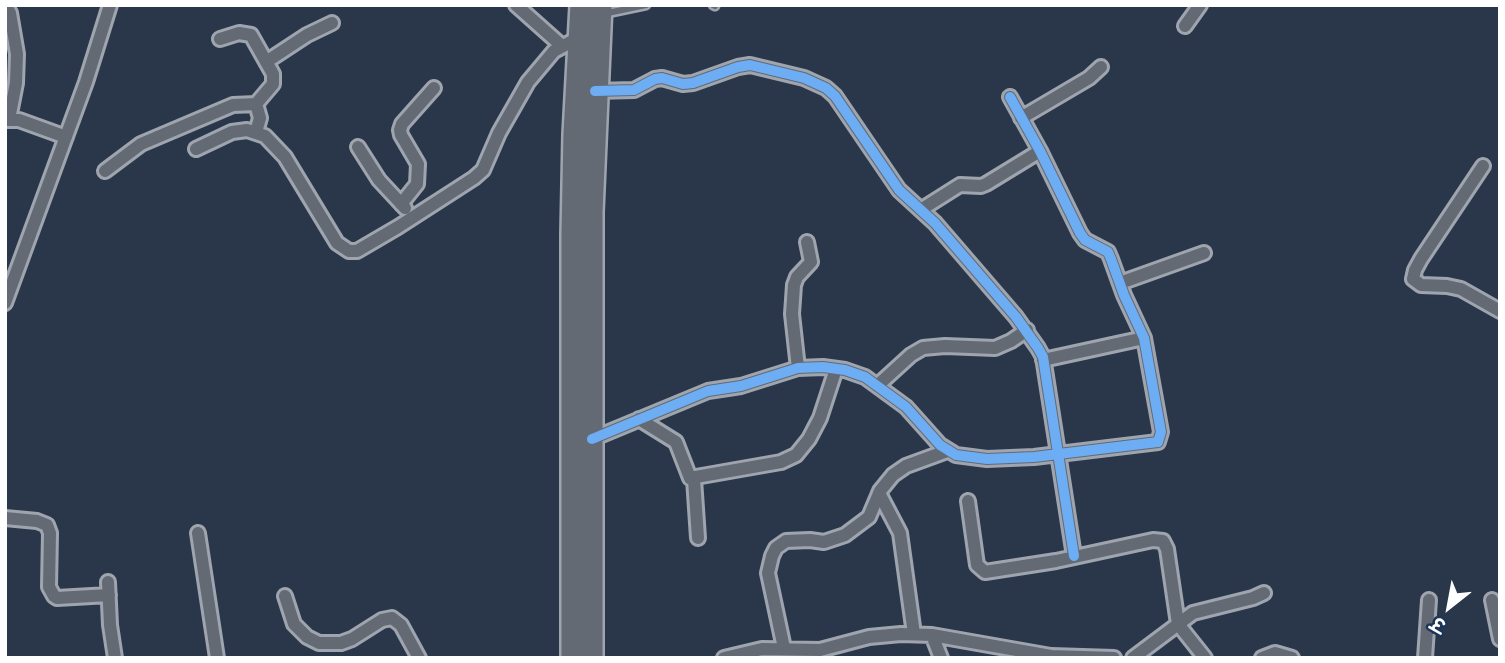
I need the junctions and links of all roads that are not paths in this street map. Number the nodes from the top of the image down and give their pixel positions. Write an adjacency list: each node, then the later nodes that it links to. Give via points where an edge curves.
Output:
1 (5, 5): 18 (street, via 17,54)
2 (110, 5): 20 (street)
3 (516, 5): 10 (street)
4 (646, 5): 6 (lane)
5 (1200, 5): 8 (street)
6 (594, 8): 10 (highway); 14 (highway)
7 (332, 23): 11 (street)
8 (1185, 26)
9 (220, 39): 11 (street, via 239,33 251,35)
10 (571, 41): 28 (street, via 554,51 528,82 483,170); 63 (highway)
11 (266, 62): 16 (street, via 274,81)
12 (1101, 67): 17 (street)
13 (434, 88): 26 (street, via 402,124 401,135 418,164 418,176 414,190)
14 (595, 91): 27 (street, via 634,90 662,78 693,83 750,65 804,78 835,96 899,190); 41 (highway)
15 (1010, 97): 17 (street)
16 (256, 104): 19 (street, via 260,118); 25 (street, via 233,105 141,144)
17 (1021, 118): 23 (street)
18 (7, 119): 20 (street)
19 (256, 132): 22 (street, via 232,132); 28 (street, via 273,142 285,157 337,243 349,251 367,247)
20 (66, 137): 32 (street)
21 (358, 148): 26 (street)
22 (196, 149)
23 (1040, 151): 27 (street, via 986,184 960,185); 31 (street, via 1080,233 1108,252)
24 (1483, 166): 33 (street, via 1421,259 1413,279 1421,285 1461,289)
25 (105, 171)
26 (401, 204): 28 (street)
27 (922, 209): 34 (street)
28 (413, 216)
29 (807, 242): 37 (street, via 811,262 794,285)
30 (1204, 253): 31 (street)
31 (1120, 283): 35 (street)
32 (5, 303)
33 (1500, 311)
34 (1027, 330): 36 (street); 39 (street, via 995,348 923,348)
35 (1144, 338): 36 (street); 43 (street, via 1161,432 1158,442)
36 (1043, 360): 43 (street)
37 (798, 368): 38 (street); 40 (street, via 708,391)
38 (836, 369): 39 (street, via 865,377); 44 (street, via 820,418 796,456)
39 (877, 386): 42 (street, via 917,417)
40 (639, 419): 41 (street); 44 (street, via 676,442 688,475)
41 (592, 439): 64 (highway)
42 (947, 451): 43 (street, via 987,459); 45 (street, via 906,466)
43 (1058, 455): 50 (street)
44 (694, 479): 49 (street)
45 (878, 493): 56 (street, via 900,533); 59 (street, via 869,517 845,535 824,542 786,541 776,548 768,573)
46 (968, 501): 50 (street, via 977,565 982,571)
47 (5, 518): 60 (street, via 47,525 49,587 54,596 108,589)
48 (198, 533): 61 (street)
49 (698, 538)
50 (1074, 556): 55 (street, via 1163,541)
51 (1264, 593): 55 (street, via 1204,609)
52 (285, 596): 62 (street, via 294,624 319,643 341,643 392,618 401,625)
53 (1429, 600): 72 (street)
54 (1492, 600): 58 (street)
55 (1178, 624): 68 (street); 69 (street)
56 (914, 634): 57 (street); 59 (street, via 885,634 820,650)
57 (932, 635): 66 (street); 67 (street, via 1051,656)
58 (1500, 639)
59 (785, 648): 65 (street)
60 (115, 658)
61 (217, 658)
62 (418, 658)
63 (573, 658)
64 (591, 658)
65 (724, 658)
66 (941, 658)
67 (1114, 658)
68 (1133, 658)
69 (1205, 658)
70 (1262, 658): 71 (street, via 1275,653)
71 (1292, 658)
72 (1424, 658)

